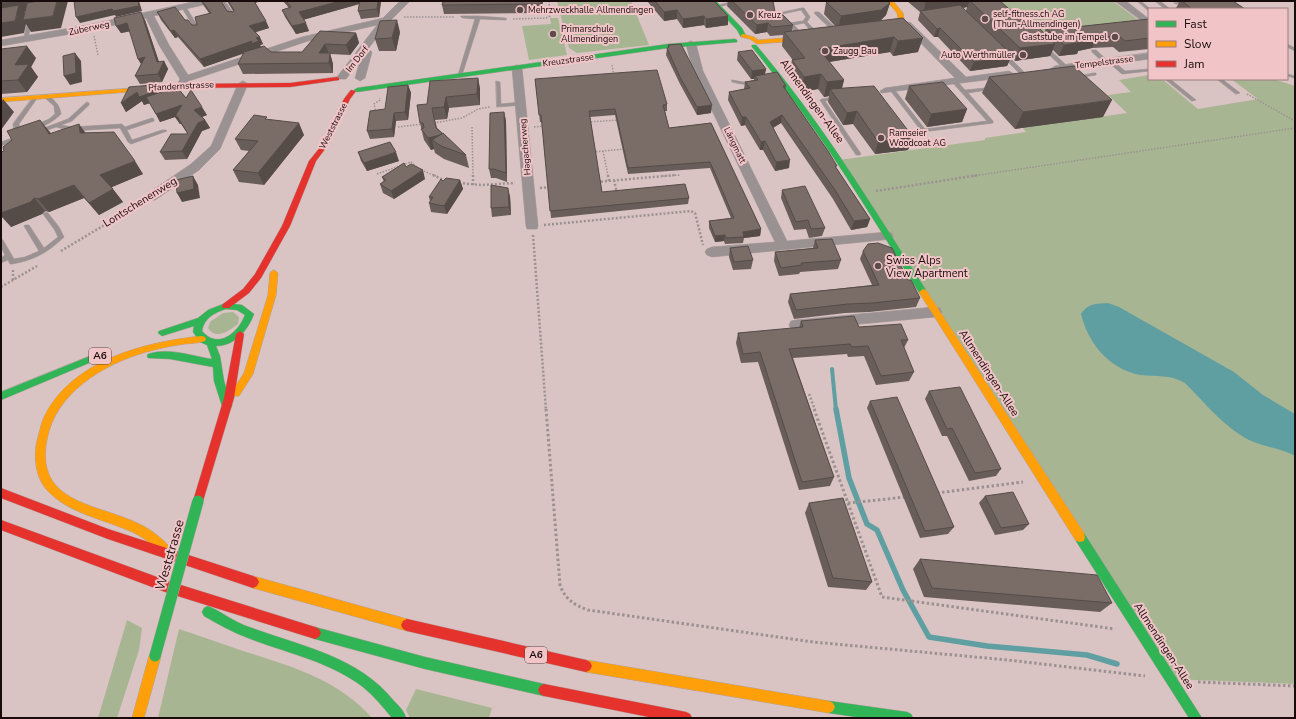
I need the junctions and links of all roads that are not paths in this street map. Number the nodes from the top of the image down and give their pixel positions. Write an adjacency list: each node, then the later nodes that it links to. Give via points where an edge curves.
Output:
1 (164, 1): 13 (street)
2 (209, 1): 13 (street, Zuberweg)
3 (223, 1): 20 (lane)
4 (405, 1): 24 (street, Im Dorf)
5 (739, 1): 12 (lane)
6 (890, 1): 26 (main road, via 902,17)
7 (1120, 1): 27 (street)
8 (1139, 1): 15 (lane)
9 (1158, 1): 14 (lane)
10 (1192, 1): 11 (lane)
11 (1176, 3)
12 (716, 4): 32 (main road, via 740,29)
13 (180, 8): 19 (street, Zuberweg); 29 (lane)
14 (1167, 8)
15 (1148, 9)
16 (782, 13): 25 (lane, via 802,10 808,16)
17 (817, 13): 30 (lane)
18 (25, 14): 33 (lane, via 32,13)
19 (149, 15): 33 (street, Zuberweg); 60 (street)
20 (234, 17)
21 (463, 17): 22 (lane)
22 (478, 17): 23 (lane); 50 (lane)
23 (505, 19)
24 (386, 20): 35 (street, Im Dorf); 60 (street, via 305,39)
25 (805, 22): 31 (lane); 34 (lane, via 791,24)
26 (899, 22): 28 (main road); 59 (street, via 914,29)
27 (1148, 22)
28 (867, 29)
29 (198, 30)
30 (842, 33): 31 (main road)
31 (818, 37): 34 (main road)
32 (739, 38): 37 (main road, Kreuzstrasse); 38 (main road, via 741,45)
33 (26, 39): 36 (street, Zuberweg)
34 (804, 39): 38 (main road)
35 (371, 41): 53 (street, Im Dorf); 54 (street, Im Dorf)
36 (1, 43)
37 (691, 44): 45 (main road, Kreuzstrasse); 97 (street, Längmatt, via 698,70)
38 (756, 44): 95 (main road, Allmendingen-Allee)
39 (1042, 46): 44 (lane)
40 (1094, 51): 43 (lane)
41 (1001, 52): 48 (lane)
42 (1148, 56): 43 (street, Tempelstrasse)
43 (1108, 62): 44 (street, Tempelstrasse); 47 (lane, via 1124,73)
44 (1065, 67): 46 (street, Tempelstrasse)
45 (517, 68): 50 (main road, Kreuzstrasse); 78 (street, Hagacherweg)
46 (1044, 70)
47 (1148, 70)
48 (1026, 72): 59 (street)
49 (1094, 74): 51 (lane)
50 (460, 75): 61 (main road, Kreuzstrasse)
51 (1080, 76): 52 (lane); 64 (lane)
52 (1072, 77)
53 (339, 78): 54 (main road, Kreuzstrasse); 65 (main road, Pfandernstrasse); 68 (main road, via 331,84)
54 (361, 78): 61 (main road, Kreuzstrasse); 67 (main road, Weststrasse, via 362,85)
55 (763, 80): 58 (lane, via 743,83)
56 (1168, 80): 76 (lane)
57 (1220, 80): 71 (lane)
58 (734, 81)
59 (959, 81): 69 (street); 70 (lane)
60 (183, 82): 63 (main road, Pfandernstrasse); 72 (main road, Pfandernstrasse)
61 (402, 82): 67 (main road, Kreuzstrasse)
62 (498, 82): 78 (lane, via 499,106)
63 (243, 84): 65 (main road, Pfandernstrasse); 90 (street, Lontschenenweg, via 216,147 194,167)
64 (1088, 84)
65 (290, 85): 68 (main road, Pfandernstrasse)
66 (1003, 86): 70 (lane)
67 (355, 90): 68 (main road, Kreuzstrasse); 89 (main road, Weststrasse, via 347,99 325,145)
68 (334, 91)
69 (885, 91): 70 (lane, via 924,131 991,122)
70 (964, 92)
71 (1238, 93)
72 (46, 96): 74 (main road, Pfandernstrasse); 84 (lane, via 58,109 58,114)
73 (846, 96): 88 (lane, via 822,100)
74 (36, 97): 75 (main road, Pfandernstrasse); 84 (lane, via 16,124)
75 (1, 100)
76 (1194, 100)
77 (87, 104): 80 (lane, via 70,120)
78 (521, 104): 94 (street, Hagacherweg)
79 (152, 120): 81 (lane)
80 (55, 125): 81 (lane, via 72,129 122,126); 83 (lane)
81 (124, 129): 82 (lane, via 131,142)
82 (164, 131)
83 (33, 133)
84 (18, 138): 85 (lane)
85 (2, 144): 87 (lane)
86 (313, 146): 89 (main road, Weststrasse)
87 (5, 150)
88 (858, 154)
89 (313, 161): 93 (main road, Weststrasse)
90 (151, 197)
91 (46, 214): 98 (lane, via 61,237)
92 (27, 226): 98 (lane)
93 (286, 226): 99 (main road, Weststrasse); 104 (main road, Weststrasse, via 252,283)
94 (532, 226)
95 (887, 236): 97 (street); 105 (main road, Allmendingen-Allee)
96 (1, 241): 101 (lane)
97 (783, 245): 100 (street)
98 (42, 252): 101 (lane, via 28,260)
99 (283, 252)
100 (712, 252)
101 (10, 259): 102 (lane)
102 (1, 261)
103 (262, 293): 115 (main road, Weststrasse, via 275,270 272,295 248,374)
104 (226, 306): 106 (main road, Weststrasse, via 211,311); 108 (main road, Weststrasse, via 243,307 252,311 248,324)
105 (935, 312): 107 (street); 124 (main road, Allmendingen-Allee)
106 (200, 321): 109 (main road, Weststrasse); 110 (main road, via 197,332)
107 (796, 325)
108 (240, 334): 110 (main road, via 224,342); 115 (main road, Weststrasse)
109 (152, 336)
110 (206, 341): 112 (main road, via 215,351); 113 (main road, via 175,342 130,352)
111 (119, 348): 114 (main road, A6)
112 (218, 364): 113 (main road, via 170,355 151,356 128,361); 115 (main road, via 219,380)
113 (84, 379): 118 (main road, via 62,398 46,421 40,444 44,477 53,490 64,498 91,512 143,530)
114 (1, 396)
115 (227, 406): 120 (main road, Weststrasse, bridge)
116 (1, 493): 118 (main road, A6, via 91,528)
117 (1, 525): 119 (main road)
118 (174, 556): 123 (main road, A6, via 250,582 338,607 520,652 689,685)
119 (156, 584): 121 (main road, via 248,633 315,654 351,672 387,699); 122 (main road, via 277,622 417,661 556,693)
120 (139, 716)
121 (400, 718)
122 (686, 718)
123 (907, 718)
124 (1196, 718)

